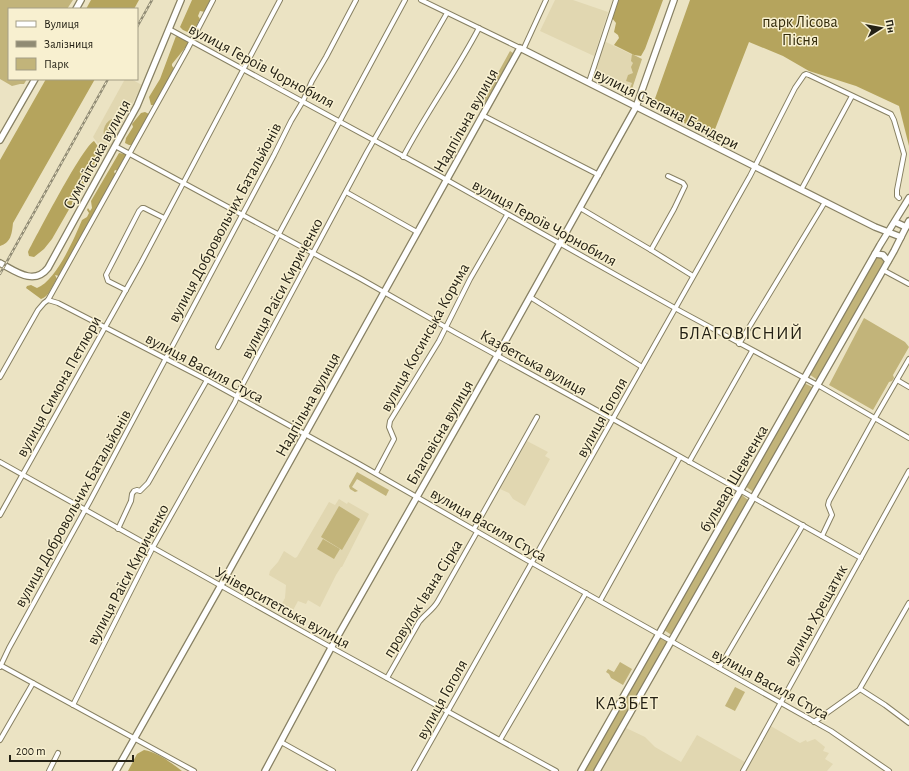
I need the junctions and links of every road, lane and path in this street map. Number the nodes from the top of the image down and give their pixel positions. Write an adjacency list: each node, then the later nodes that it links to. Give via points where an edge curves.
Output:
1 (181, 0): 12 (main road, Сумгаїтська вулиця)
2 (212, 0): 13 (street)
3 (280, 0): 15 (street, вулиця Симона Петлюри)
4 (356, 0): 19 (street, вулиця Добровольчих Батальйонів)
5 (405, 0): 22 (street)
6 (421, 0): 10 (street, вулиця Степана Бандери)
7 (546, 0): 14 (street, Надпільна вулиця)
8 (616, 0): 17 (street)
9 (674, 0): 20 (main road, Благовісна вулиця)
10 (447, 13): 11 (street, вулиця Степана Бандери); 24 (street, вулиця Раїси Кириченко)
11 (479, 28): 14 (street, вулиця Степана Бандери); 27 (street)
12 (169, 29): 13 (street, вулиця Героїв Чорнобиля); 25 (main road, Сумгаїтська вулиця, via 143,92)
13 (191, 41): 15 (street, вулиця Героїв Чорнобиля); 26 (street)
14 (521, 49): 17 (main road, вулиця Степана Бандери); 21 (main road, Надпільна вулиця)
15 (243, 69): 19 (street, вулиця Героїв Чорнобиля); 32 (street, вулиця Симона Петлюри)
16 (34, 80): 23 (main road)
17 (589, 82): 20 (main road, вулиця Степана Бандери)
18 (852, 96): 28 (street, вулиця Гоголя, via 806,74 795,88); 33 (street); 35 (street, via 887,111 893,118 904,154 897,190)
19 (303, 101): 22 (street, вулиця Героїв Чорнобиля); 39 (street, вулиця Добровольчих Батальйонів)
20 (636, 106): 28 (main road, вулиця Степана Бандери); 29 (main road, Благовісна вулиця)
21 (482, 115): 29 (street); 31 (main road, Надпільна вулиця)
22 (340, 121): 24 (street, вулиця Героїв Чорнобиля); 47 (street)
23 (0, 140)
24 (374, 141): 27 (street, вулиця Героїв Чорнобиля); 34 (street, вулиця Раїси Кириченко)
25 (115, 146): 26 (street, Казбетська вулиця); 54 (main road, Сумгаїтська вулиця, via 46,270 37,276 27,276)
26 (129, 154): 32 (street, Казбетська вулиця); 61 (street)
27 (403, 157): 31 (street, вулиця Героїв Чорнобиля)
28 (755, 167): 33 (main road, вулиця Степана Бандери); 56 (street, вулиця Гоголя)
29 (598, 175): 38 (main road, Благовісна вулиця)
30 (668, 176): 50 (street, via 685,186)
31 (446, 180): 40 (street, вулиця Героїв Чорнобиля); 45 (main road, Надпільна вулиця)
32 (183, 182): 39 (street, Казбетська вулиця); 41 (street, вулиця Симона Петлюри)
33 (801, 190): 37 (main road, вулиця Степана Бандери)
34 (346, 192): 45 (street); 51 (street, вулиця Раїси Кириченко)
35 (899, 198)
36 (909, 198): 43 (main road, бульвар Шевченка)
37 (825, 202): 46 (main road, вулиця Степана Бандери); 65 (street)
38 (580, 208): 49 (main road, Благовісна вулиця); 50 (street)
39 (242, 214): 47 (street, Казбетська вулиця); 69 (street, вулиця Добровольчих Батальйонів)
40 (507, 215): 49 (street, вулиця Героїв Чорнобиля); 64 (street, вулиця Косинська Корчма)
41 (164, 218): 58 (street, вулиця Симона Петлюри); 58 (street, via 144,208 139,211 106,275 108,281)
42 (909, 221): 44 (main road, бульвар Шевченка)
43 (895, 222): 44 (main road); 46 (main road, бульвар Шевченка)
44 (906, 230): 48 (main road, бульвар Шевченка)
45 (417, 232): 59 (main road, Надпільна вулиця)
46 (889, 232): 48 (main road, вулиця Степана Бандери); 52 (main road, бульвар Шевченка)
47 (279, 234): 51 (street, Казбетська вулиця); 66 (street)
48 (901, 237): 53 (main road, бульвар Шевченка)
49 (559, 244): 60 (main road, Благовісна вулиця); 62 (street, вулиця Героїв Чорнобиля)
50 (651, 250): 56 (street)
51 (314, 253): 59 (street, Казбетська вулиця); 78 (street, вулиця Раїси Кириченко)
52 (875, 254): 53 (main road, via 884,256); 73 (main road, бульвар Шевченка)
53 (888, 261): 55 (main road, бульвар Шевченка)
54 (0, 263)
55 (882, 270): 57 (street); 76 (main road, бульвар Шевченка)
56 (693, 276): 62 (street, вулиця Гоголя)
57 (909, 284)
58 (126, 290): 63 (street, вулиця Симона Петлюри)
59 (384, 292): 64 (street, Казбетська вулиця); 82 (main road, Надпільна вулиця)
60 (530, 297): 68 (main road, Благовісна вулиця); 71 (street)
61 (48, 300): 63 (street, вулиця Василя Стуса); 72 (street, via 38,310)
62 (675, 308): 65 (street, вулиця Героїв Чорнобиля); 71 (street, вулиця Гоголя)
63 (104, 327): 69 (street, вулиця Василя Стуса); 89 (street, вулиця Симона Петлюри)
64 (446, 327): 68 (street, Казбетська вулиця); 88 (street, вулиця Косинська Корчма, via 389,424 394,440)
65 (739, 344): 67 (street, вулиця Героїв Чорнобиля)
66 (218, 347)
67 (752, 351): 73 (street, вулиця Героїв Чорнобиля); 86 (street)
68 (497, 356): 81 (street, Казбетська вулиця); 91 (main road, Благовісна вулиця)
69 (166, 359): 74 (street, вулиця Василя Стуса); 93 (street, вулиця Добровольчих Батальйонів)
70 (909, 359): 75 (street)
71 (642, 367): 81 (street, вулиця Гоголя)
72 (0, 377)
73 (804, 379): 76 (street, вулиця Героїв Чорнобиля); 90 (main road, бульвар Шевченка)
74 (207, 380): 78 (street, вулиця Василя Стуса); 96 (street, via 148,483 140,491 134,491 132,494)
75 (898, 380): 77 (street); 80 (street)
76 (817, 385): 80 (street, вулиця Героїв Чорнобиля); 92 (main road, бульвар Шевченка)
77 (909, 387)
78 (237, 397): 82 (street, вулиця Василя Стуса); 99 (street, вулиця Раїси Кириченко)
79 (537, 417): 97 (street, провулок Івана Сірка)
80 (875, 418): 83 (street, вулиця Героїв Чорнобиля); 98 (street, via 828,503 832,515)
81 (613, 419): 84 (street, Казбетська вулиця); 101 (street, вулиця Гоголя)
82 (305, 434): 88 (street, вулиця Василя Стуса); 102 (main road, Надпільна вулиця)
83 (909, 438)
84 (680, 457): 86 (street, Казбетська вулиця); 104 (street)
85 (0, 462): 89 (street, Університетська вулиця)
86 (689, 462): 90 (street, Казбетська вулиця)
87 (909, 471): 100 (street, вулиця Хрещатик)
88 (376, 473): 91 (street, вулиця Василя Стуса)
89 (23, 475): 93 (street, Університетська вулиця); 94 (street, вулиця Симона Петлюри)
90 (741, 490): 92 (street, Казбетська вулиця); 106 (main road, бульвар Шевченка)
91 (417, 496): 97 (street, вулиця Василя Стуса); 108 (main road, Благовісна вулиця)
92 (753, 497): 95 (street, Казбетська вулиця); 107 (main road, бульвар Шевченка)
93 (85, 510): 96 (street, Університетська вулиця); 109 (street, вулиця Добровольчих Батальйонів)
94 (0, 515)
95 (803, 525): 98 (street, Казбетська вулиця); 110 (street)
96 (118, 529): 99 (street, Університетська вулиця)
97 (476, 530): 101 (street, вулиця Василя Стуса); 111 (street, провулок Івана Сірка, via 436,604 419,622)
98 (822, 536): 100 (street, Казбетська вулиця)
99 (152, 549): 102 (street, Університетська вулиця); 115 (street, вулиця Раїси Кириченко)
100 (861, 558): 114 (street, вулиця Хрещатик)
101 (532, 563): 103 (street, вулиця Василя Стуса); 116 (street, вулиця Гоголя)
102 (220, 586): 108 (street, Університетська вулиця); 119 (main road, Надпільна вулиця)
103 (586, 593): 104 (street, вулиця Василя Стуса); 121 (street)
104 (600, 601): 106 (street, вулиця Василя Стуса)
105 (909, 603): 113 (street)
106 (659, 634): 107 (street, вулиця Василя Стуса); 131 (main road, бульвар Шевченка)
107 (671, 640): 110 (street, вулиця Василя Стуса); 132 (main road, бульвар Шевченка)
108 (332, 648): 111 (street, Університетська вулиця); 122 (main road, Благовісна вулиця)
109 (0, 666): 112 (street)
110 (719, 668): 114 (street, вулиця Василя Стуса)
111 (387, 678): 116 (street, Університетська вулиця)
112 (33, 683): 115 (street); 120 (street)
113 (860, 689): 117 (street); 118 (street)
114 (780, 703): 117 (street, вулиця Василя Стуса); 133 (street, вулиця Хрещатик)
115 (73, 705): 119 (street)
116 (448, 711): 121 (street, Університетська вулиця); 129 (street, вулиця Гоголя)
117 (814, 722): 134 (street, вулиця Василя Стуса, via 836,733)
118 (909, 724)
119 (135, 738): 125 (main road, Надпільна вулиця); 126 (street)
120 (0, 740)
121 (500, 740): 130 (street, Університетська вулиця)
122 (281, 742): 127 (main road, Благовісна вулиця); 128 (street)
123 (58, 754): 124 (street)
124 (49, 771)
125 (116, 771)
126 (194, 771)
127 (265, 771)
128 (333, 771)
129 (414, 771)
130 (556, 771)
131 (581, 771)
132 (596, 771)
133 (743, 771)
134 (889, 771)

